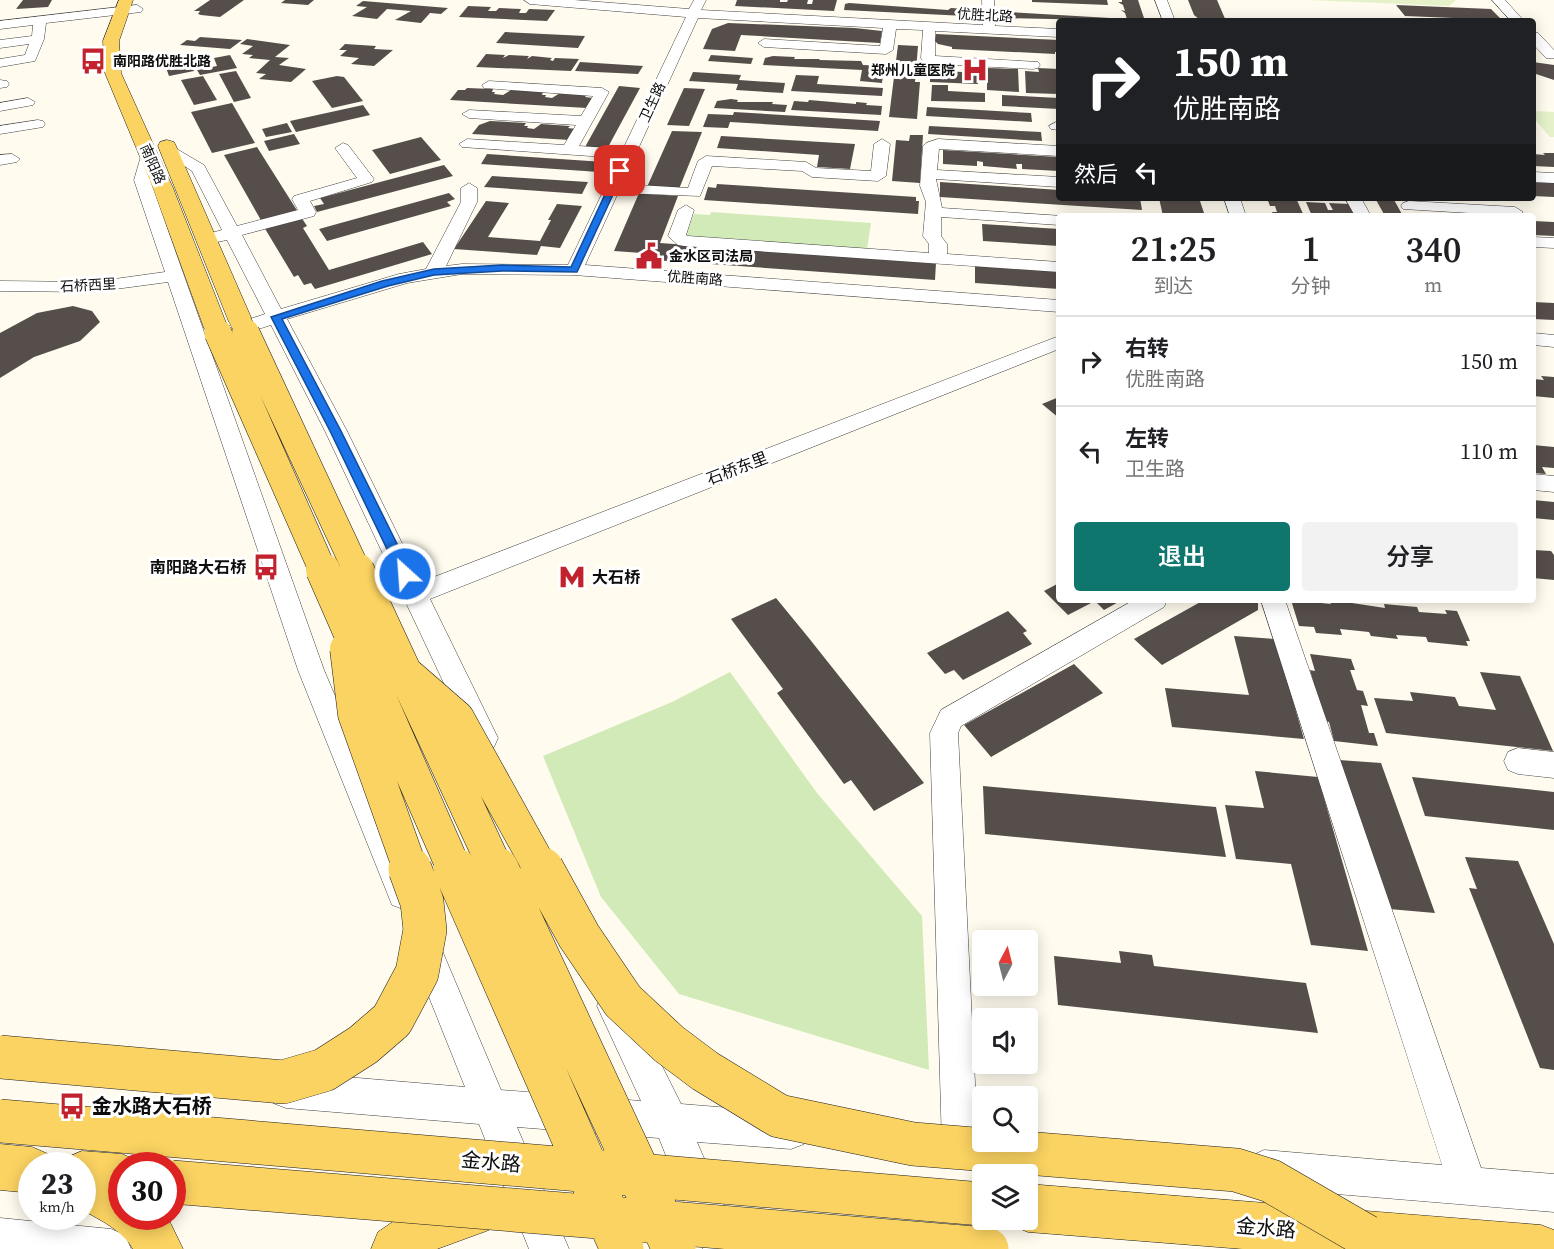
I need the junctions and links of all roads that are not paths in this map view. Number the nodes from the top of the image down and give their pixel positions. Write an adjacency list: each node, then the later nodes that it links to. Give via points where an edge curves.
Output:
1 (530, 0): 6 (street, 优胜北路)
2 (988, 0): 13 (street)
3 (1161, 0): 7 (street)
4 (1498, 0): 8 (street)
5 (131, 5): 9 (street); 23 (main road, via 129,39); 33 (main road, 南阳路, via 111,41 113,73)
6 (697, 7): 11 (street, 优胜北路); 37 (street, 卫生路)
7 (1168, 18)
8 (1515, 18)
9 (40, 20): 10 (street); 15 (street)
10 (0, 24)
11 (890, 26): 12 (street, 优胜北路); 18 (street, via 886,50)
12 (930, 27): 13 (street, 优胜北路); 22 (street, via 928,58)
13 (989, 30): 14 (street, 优胜北路)
14 (1056, 33)
15 (38, 39): 17 (street); 21 (street, via 30,58)
16 (1536, 39): 20 (street)
17 (0, 44)
18 (764, 44)
19 (1536, 54): 20 (street)
20 (1552, 55)
21 (0, 63)
22 (1033, 65)
23 (135, 76)
24 (489, 85): 28 (street, via 602,92)
25 (28, 102): 26 (street)
26 (0, 107)
27 (469, 114): 28 (street)
28 (585, 121): 35 (street)
29 (38, 124): 30 (street)
30 (0, 130)
31 (467, 144): 35 (street)
32 (882, 144): 43 (street, via 878,176 706,161 694,193)
33 (160, 146): 49 (street, via 198,168); 56 (street, via 142,180); 61 (main road, 南阳路)
34 (343, 148): 49 (street, via 366,179 300,199 308,212)
35 (568, 150): 37 (street)
36 (1056, 151): 38 (street, via 938,144 931,146)
37 (628, 154): 43 (street, 卫生路)
38 (929, 174): 41 (street); 46 (street)
39 (1536, 177): 40 (street)
40 (1554, 178)
41 (1056, 182)
42 (469, 188): 55 (street, via 469,202)
43 (612, 188): 54 (street, 卫生路)
44 (1409, 207): 47 (street)
45 (686, 210): 52 (street, via 677,236 684,241)
46 (934, 212): 48 (street); 52 (street, via 932,236)
47 (1515, 213)
48 (1056, 220)
49 (220, 236): 60 (street); 61 (main road)
50 (1536, 242): 51 (street)
51 (1554, 243)
52 (946, 259): 53 (street); 58 (street)
53 (1056, 267)
54 (574, 270): 55 (street, 优胜南路, via 502,268); 58 (street, 优胜南路)
55 (434, 272): 60 (street, 优胜南路)
56 (175, 276): 57 (street, 石桥西里, via 93,287); 61 (street)
57 (0, 286)
58 (954, 297): 59 (street, 优胜南路)
59 (1056, 306)
60 (276, 317): 61 (street, 优胜南路); 67 (street)
61 (218, 331): 70 (main road, bridge); 71 (main road, bridge); 76 (street, via 311,670)
62 (1536, 339): 63 (street)
63 (1554, 341)
64 (1056, 343): 67 (street, 石桥东里)
65 (1536, 482): 66 (street)
66 (1554, 484)
67 (415, 595): 78 (street)
68 (1150, 603): 79 (street, via 951,718 944,733)
69 (1274, 603): 83 (street)
70 (342, 616): 74 (main road, bridge, via 355,714 422,902 425,930 417,973 392,1020 363,1046 324,1070 283,1082); 95 (main road, bridge, via 428,803)
71 (403, 671): 89 (main road, bridge, via 457,718 579,936 623,1001 705,1071 779,1116 913,1144 1236,1170 1271,1180); 96 (main road, bridge)
72 (1518, 761): 73 (street)
73 (1554, 765)
74 (0, 1058)
75 (0, 1067): 76 (street)
76 (490, 1107): 78 (street); 94 (street)
77 (0, 1120): 85 (main road, 金水路, bridge)
78 (670, 1121): 79 (street); 97 (street)
79 (960, 1145): 83 (street)
80 (0, 1167): 81 (main road)
81 (18, 1169)
82 (186, 1183): 86 (main road, bridge)
83 (1468, 1186): 84 (street)
84 (1554, 1193)
85 (972, 1203)
86 (490, 1208): 93 (main road, via 430,1225); 98 (main road, bridge)
87 (1038, 1209): 89 (main road, 金水路)
88 (148, 1230): 92 (main road)
89 (1366, 1236): 99 (main road, 金水路)
90 (0, 1237): 91 (street)
91 (111, 1249)
92 (159, 1249)
93 (394, 1249)
94 (549, 1249)
95 (622, 1249)
96 (674, 1249)
97 (723, 1249)
98 (987, 1249)
99 (1541, 1249)

